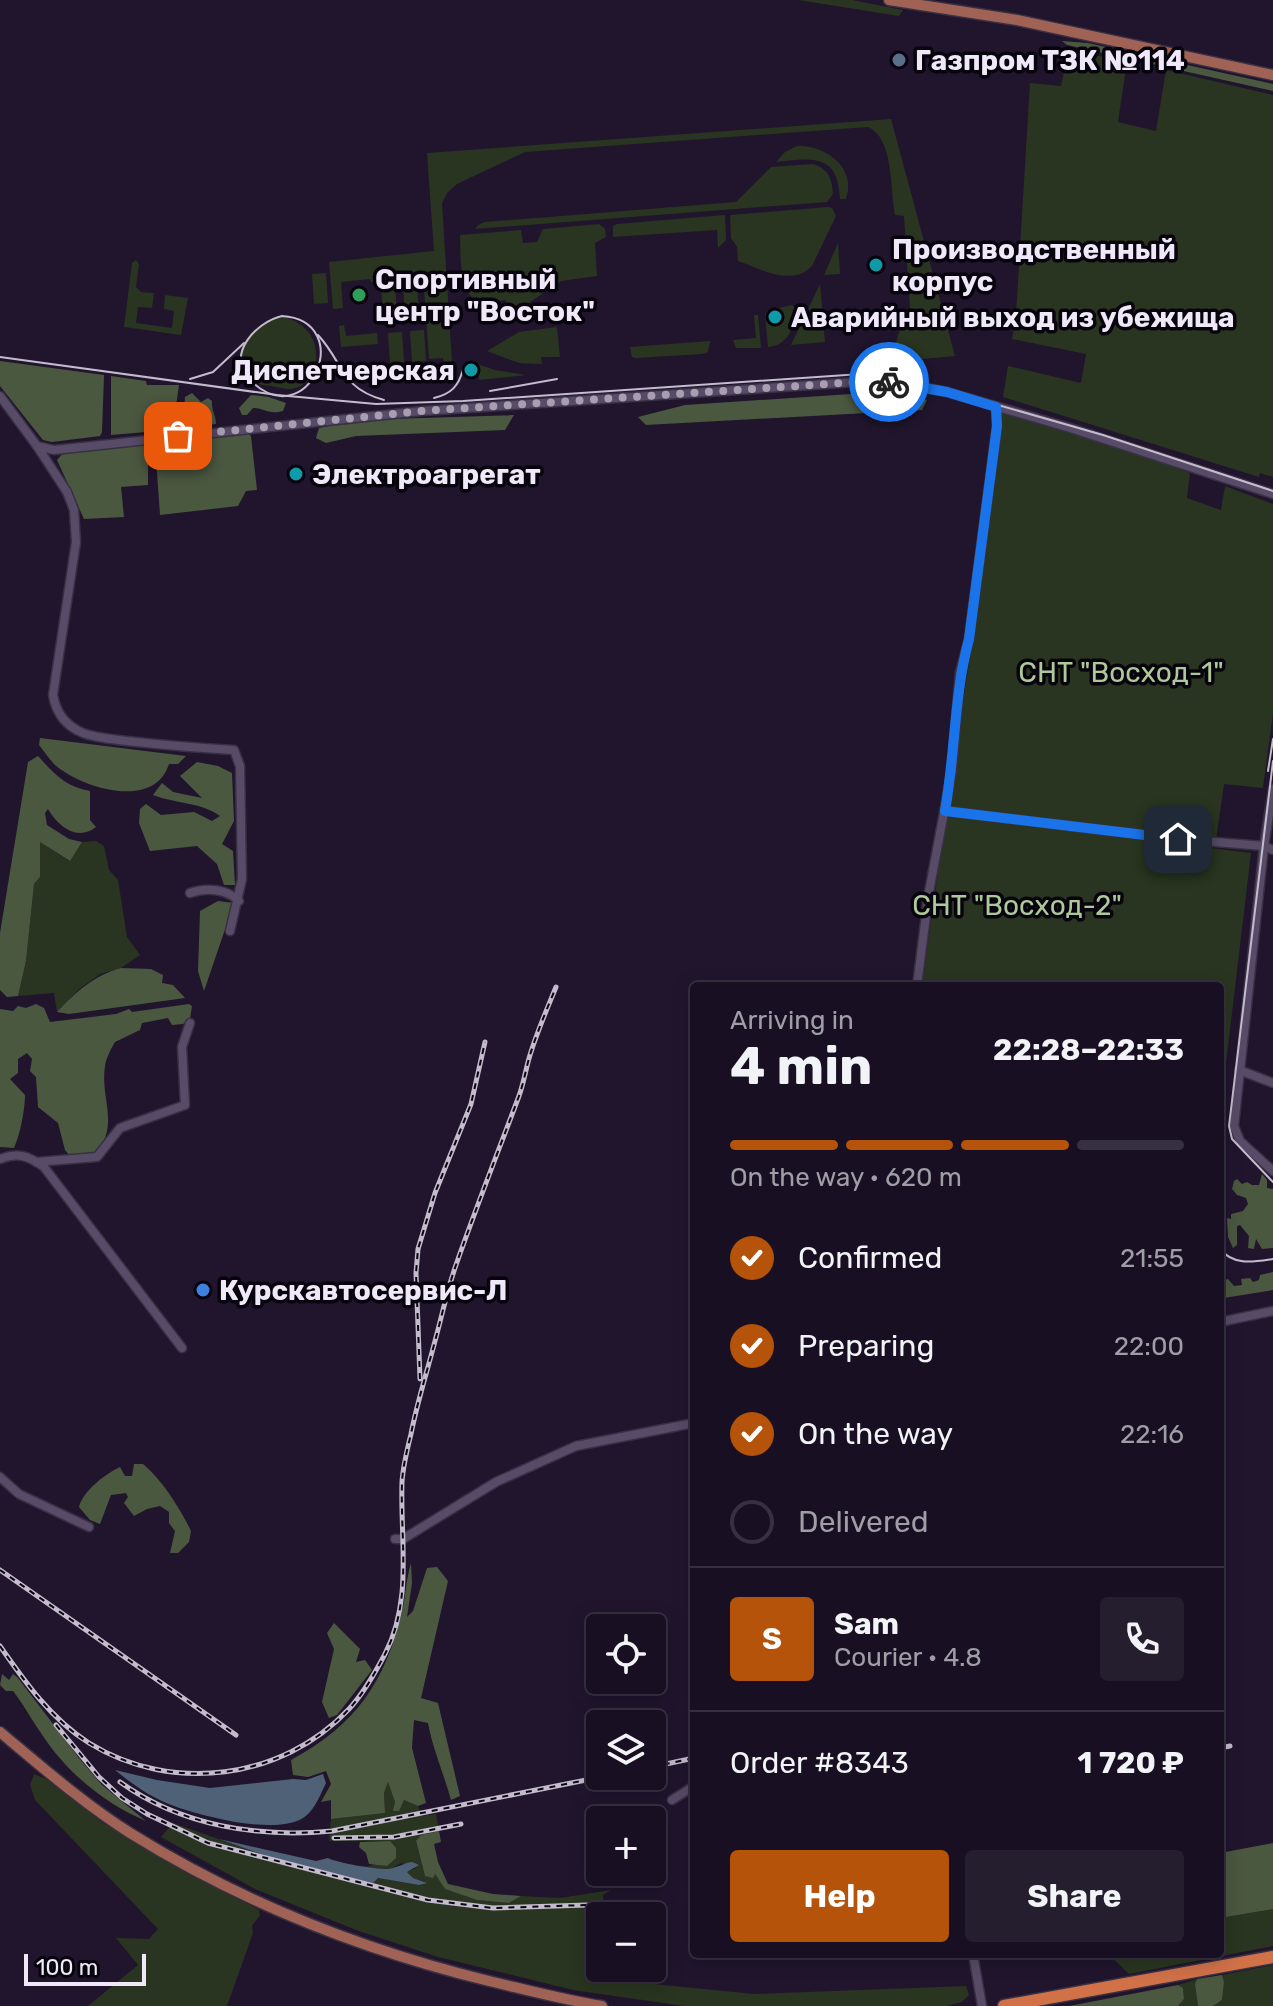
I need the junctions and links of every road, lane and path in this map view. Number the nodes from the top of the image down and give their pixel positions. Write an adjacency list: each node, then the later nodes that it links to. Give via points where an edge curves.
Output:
1 (889, 0): 2 (main road)
2 (920, 2): 3 (main road)
3 (1273, 75)
4 (0, 396): 6 (street)
5 (996, 407): 6 (street, via 901,383 857,382 409,412 54,450); 7 (street); 9 (street)
6 (37, 446): 12 (street, via 67,492 77,527 53,695 58,712 84,733 234,750 241,796)
7 (1273, 494)
8 (1273, 789): 10 (street)
9 (945, 811): 10 (street); 14 (street)
10 (1268, 848): 16 (street)
11 (190, 893): 12 (street, via 212,890)
12 (239, 901): 13 (street)
13 (230, 931)
14 (918, 982)
15 (190, 1023): 19 (street, via 182,1047 185,1105 120,1128 97,1157)
16 (1239, 1070): 17 (street); 20 (street, via 1235,1134)
17 (1273, 1083)
18 (0, 1159): 19 (street, via 20,1155)
19 (36, 1162): 23 (street)
20 (1273, 1171)
21 (1273, 1311): 22 (street)
22 (1224, 1321)
23 (182, 1348)
24 (690, 1424): 27 (street, via 576,1446 496,1482)
25 (0, 1477): 26 (street, via 19,1494)
26 (89, 1527)
27 (395, 1539)
28 (0, 1732): 33 (main road, via 128,1831 255,1902 425,1965)
29 (690, 1789): 30 (street)
30 (672, 1800)
31 (1273, 1957): 35 (highway)
32 (974, 1958): 34 (street)
33 (602, 2006)
34 (982, 2006)
35 (1004, 2006)

